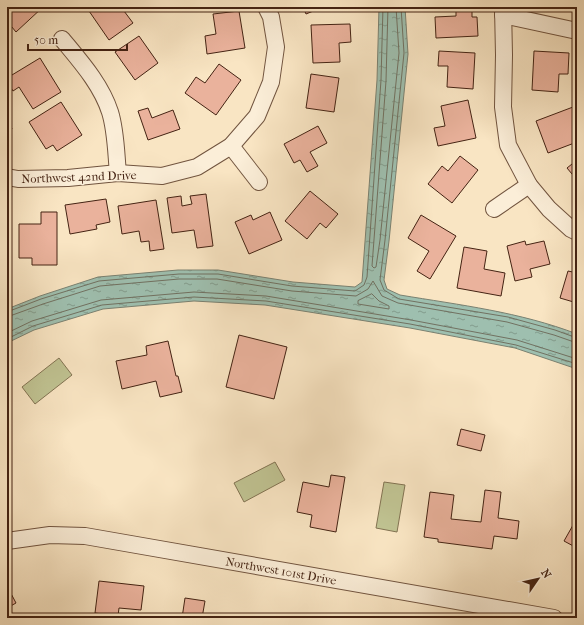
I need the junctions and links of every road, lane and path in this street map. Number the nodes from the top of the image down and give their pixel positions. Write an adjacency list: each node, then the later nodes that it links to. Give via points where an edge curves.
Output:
1 (266, 7): 5 (street, Northwest 42nd Drive, via 271,17 276,47 271,82 258,116)
2 (503, 11): 3 (street); 9 (street, via 503,107 508,145)
3 (577, 31)
4 (62, 39): 6 (street, via 86,68 110,111)
5 (231, 146): 6 (street, Northwest 42nd Drive, via 197,167 162,176); 8 (street)
6 (118, 173): 7 (street, Northwest 42nd Drive, via 68,178)
7 (7, 177)
8 (259, 182)
9 (529, 185): 10 (street); 11 (street, via 549,209)
10 (494, 209)
11 (577, 232)
12 (7, 541): 13 (street, Northwest 101st Drive, via 50,535 85,536)
13 (554, 618)

